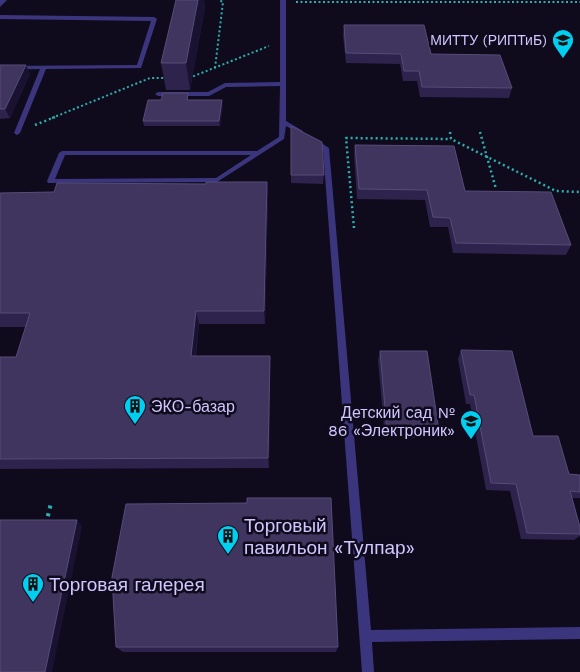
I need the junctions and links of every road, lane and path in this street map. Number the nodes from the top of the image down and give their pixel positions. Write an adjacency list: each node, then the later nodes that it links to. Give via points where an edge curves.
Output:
1 (3, 0): 5 (street)
2 (219, 0): 10 (path, via 223,2)
3 (283, 1): 4 (path); 7 (lane)
4 (580, 2)
5 (0, 5)
6 (0, 18): 9 (lane, via 154,19 139,67)
7 (283, 40): 10 (path); 13 (lane)
8 (0, 68): 9 (lane)
9 (44, 68): 16 (lane)
10 (215, 69): 12 (path)
11 (176, 78): 16 (path, via 150,78)
12 (184, 78)
13 (283, 84): 14 (lane, via 225,85 209,94); 15 (lane)
14 (158, 94)
15 (283, 122): 22 (lane, via 282,138); 30 (lane, via 326,148 341,264)
16 (17, 132)
17 (450, 132): 20 (path)
18 (480, 132): 23 (path)
19 (397, 138): 20 (path); 21 (path); 26 (path, via 346,138)
20 (451, 139): 23 (path)
21 (399, 147)
22 (260, 153): 22 (lane, via 217,180 52,181 62,153)
23 (487, 157): 24 (path); 25 (path, via 556,192)
24 (496, 189)
25 (580, 192)
26 (354, 228)
27 (51, 503): 28 (path)
28 (45, 526)
29 (580, 633): 30 (lane)
30 (366, 636): 31 (lane)
31 (368, 672)

